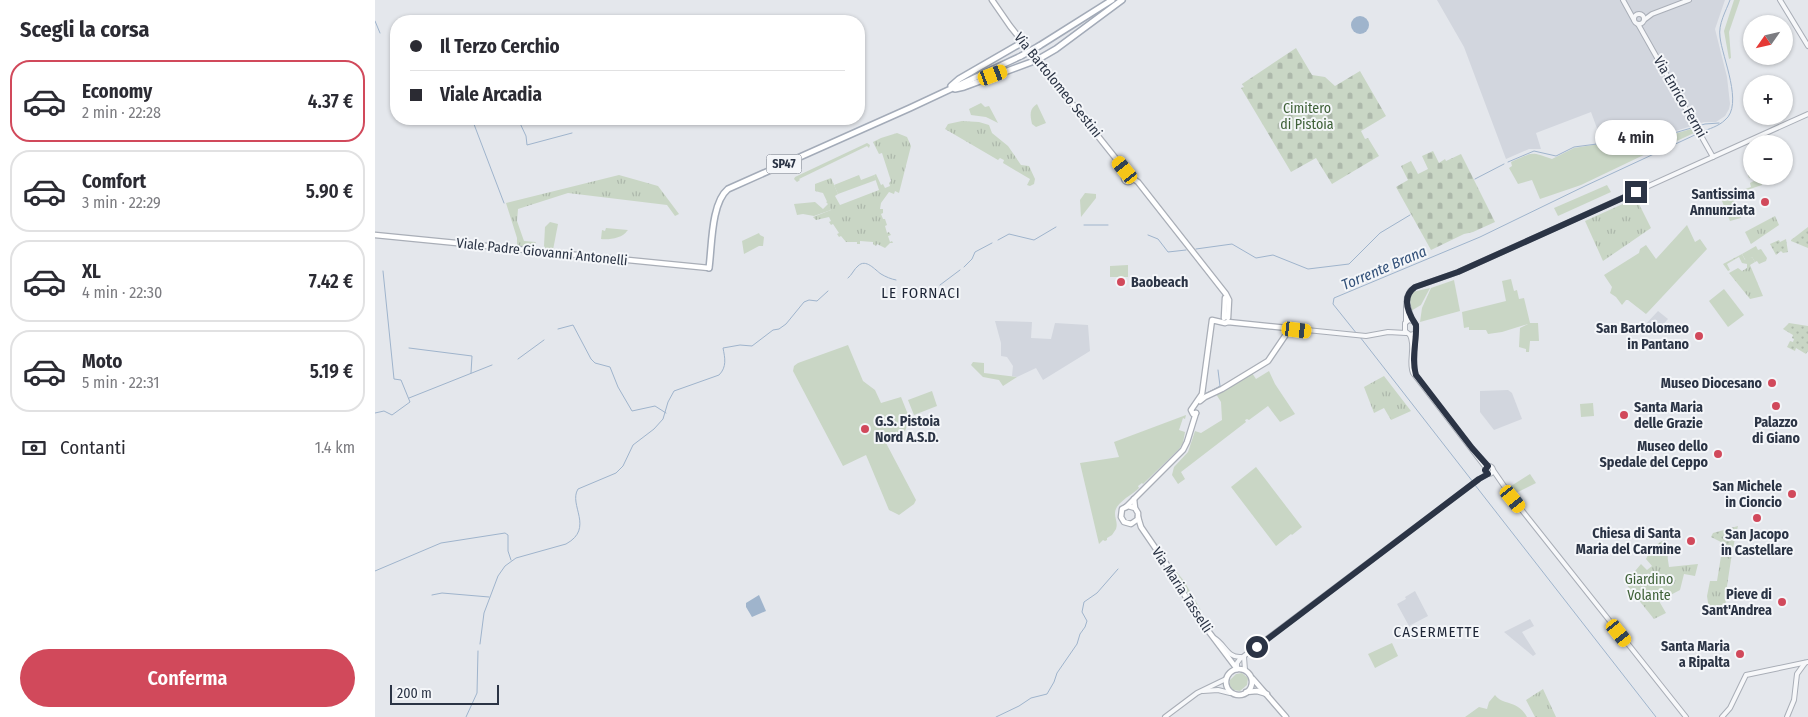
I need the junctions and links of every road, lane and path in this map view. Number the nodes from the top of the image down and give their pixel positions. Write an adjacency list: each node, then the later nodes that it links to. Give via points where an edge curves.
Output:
1 (992, 0): 11 (main road, Via Bartolomeo Sestini)
2 (1123, 0): 14 (main road)
3 (1689, 0): 7 (street)
4 (1779, 0): 12 (street)
5 (1110, 1): 16 (main road, SP47, bridge, via 1021,56)
6 (1624, 2): 7 (street); 8 (street)
7 (1642, 18): 8 (street); 9 (street); 10 (street, Via Enrico Fermi)
8 (1634, 20): 9 (street, Via Enrico Fermi)
9 (1638, 24): 10 (street, Via Enrico Fermi)
10 (1647, 38): 18 (street, Via Enrico Fermi)
11 (1023, 42): 13 (main road, Via Bartolomeo Sestini); 16 (main road, via 959,79)
12 (1808, 46)
13 (1031, 52): 14 (main road, Via Bartolomeo Sestini); 15 (main road)
14 (1037, 60): 15 (main road); 22 (main road, Via Bartolomeo Sestini, via 1224,291)
15 (1027, 62): 16 (main road, via 964,87)
16 (947, 90): 20 (main road, SP47, via 728,189 717,208)
17 (1808, 114): 18 (street)
18 (1713, 157): 21 (street, via 1458,272 1415,287)
19 (375, 235): 20 (main road, Viale Padre Giovanni Antonelli)
20 (709, 268)
21 (1407, 301): 23 (street); 24 (street)
22 (1226, 320): 25 (main road); 29 (main road, via 1212,320 1202,394)
23 (1412, 320): 24 (street); 28 (street, via 1416,325)
24 (1407, 322): 28 (street)
25 (1272, 326): 26 (main road); 27 (main road)
26 (1289, 330): 27 (main road); 29 (main road, via 1268,362 1203,398)
27 (1297, 330): 28 (street, via 1366,336)
28 (1409, 333): 30 (street, via 1416,341 1416,376)
29 (1195, 412): 31 (main road, via 1183,450)
30 (1489, 471): 39 (street); 54 (street)
31 (1134, 499): 32 (main road); 33 (main road)
32 (1126, 507): 33 (main road); 35 (main road, via 1121,511 1121,518 1126,523)
33 (1135, 508): 34 (main road)
34 (1138, 517): 35 (main road); 36 (main road, Via Maria Tasselli)
35 (1133, 523): 36 (main road, Via Maria Tasselli)
36 (1141, 527): 37 (main road, Via Maria Tasselli)
37 (1212, 637): 38 (main road, Via Maria Tasselli); 39 (street, via 1232,655)
38 (1223, 652): 42 (main road, Via Maria Tasselli); 44 (main road, Via Maria Tasselli, via 1230,665)
39 (1244, 657): 42 (street, via 1237,663); 43 (street)
40 (1806, 662): 41 (street); 45 (street)
41 (1791, 666): 45 (street); 55 (street, via 1747,675)
42 (1237, 669): 43 (main road); 44 (main road)
43 (1245, 670): 46 (main road)
44 (1229, 674): 47 (main road)
45 (1797, 674): 56 (street, via 1794,700)
46 (1252, 678): 49 (main road); 51 (main road)
47 (1226, 679): 48 (street); 50 (main road)
48 (1201, 691): 50 (street); 52 (street)
49 (1246, 692): 50 (main road, via 1237,696); 51 (main road)
50 (1230, 694)
51 (1268, 695): 53 (main road)
52 (1165, 717)
53 (1286, 717)
54 (1686, 717)
55 (1722, 717)
56 (1787, 717)

